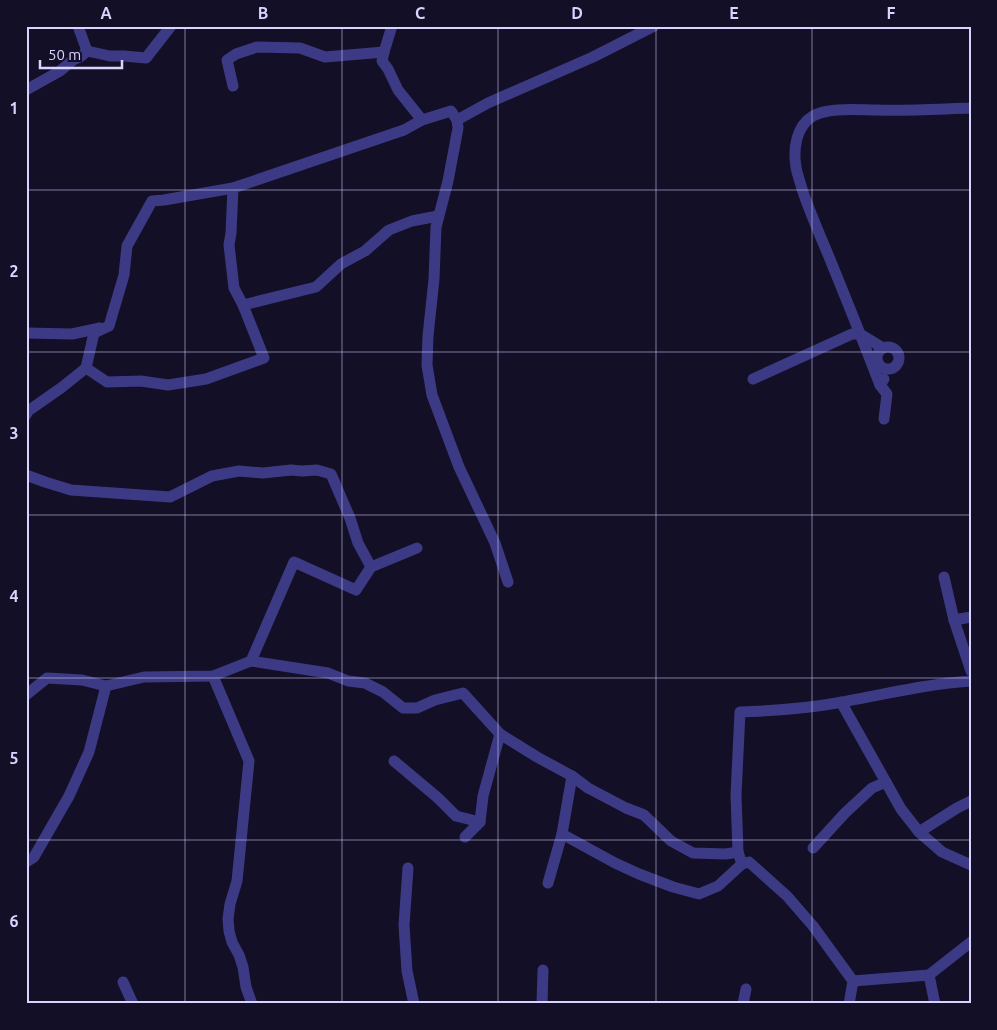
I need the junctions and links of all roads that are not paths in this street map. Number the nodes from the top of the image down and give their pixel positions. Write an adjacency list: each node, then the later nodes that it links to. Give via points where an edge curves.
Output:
1 (78, 26): 5 (street)
2 (171, 26): 5 (street, via 146,58)
3 (392, 26): 6 (street)
4 (654, 26): 11 (street)
5 (87, 51): 8 (street)
6 (384, 52): 7 (street, via 325,57 300,48 257,47 226,60); 10 (street, via 382,61 398,90)
7 (234, 86)
8 (26, 90)
9 (971, 108): 17 (street, via 823,112 814,115 799,130 795,158 798,178)
10 (422, 120): 11 (street, via 452,111); 12 (street, via 404,130)
11 (457, 120): 13 (street, via 457,137)
12 (233, 188): 14 (street, via 229,245 234,288); 15 (street, via 152,201 127,246 124,275)
13 (438, 216): 14 (street, via 389,230 316,286); 29 (street, via 428,336 432,395 459,467 496,543)
14 (243, 305): 19 (street, via 264,358 206,379 168,385 141,381 107,382)
15 (109, 326): 16 (street, via 72,334); 19 (street, via 94,332)
16 (26, 333)
17 (860, 334): 18 (street); 21 (street, via 852,334); 22 (street)
18 (883, 348): 20 (street, via 877,354 877,362 882,368); 20 (street, via 893,348 898,354 898,362)
19 (86, 368): 23 (street)
20 (890, 369): 22 (street)
21 (753, 380)
22 (880, 385): 24 (street, via 887,394)
23 (26, 415)
24 (884, 419)
25 (26, 475): 27 (street, via 71,490 170,497 212,476 239,471 263,474 317,470 331,474)
26 (417, 548): 27 (street)
27 (371, 567): 32 (street, via 356,590 294,562)
28 (944, 577): 31 (street)
29 (508, 582)
30 (971, 617): 31 (street)
31 (954, 620): 33 (street)
32 (251, 661): 34 (street); 39 (street, via 328,673 365,684 403,708 417,708 463,693)
33 (971, 671)
34 (213, 676): 36 (street, via 144,677); 62 (street, via 249,761 237,880 228,919)
35 (971, 681): 38 (street, via 942,683)
36 (106, 686): 37 (street, via 82,680 47,678); 50 (street, via 88,752 69,796 34,857)
37 (26, 695)
38 (841, 702): 42 (street); 49 (street, via 776,711 740,712 736,795)
39 (500, 734): 41 (street); 44 (street, via 483,796)
40 (394, 761): 44 (street, via 456,816)
41 (572, 776): 46 (street); 49 (street, via 588,788 644,815 670,841 693,854)
42 (886, 782): 45 (street); 48 (street, via 872,788)
43 (971, 801): 45 (street)
44 (480, 822): 47 (street)
45 (919, 832): 52 (street, via 942,852)
46 (562, 834): 51 (street, via 639,874 698,894 718,886); 54 (street)
47 (465, 837)
48 (813, 848)
49 (738, 852): 51 (street)
50 (26, 862)
51 (742, 864): 58 (street, via 749,862 787,896)
52 (971, 865)
53 (408, 868): 63 (street, via 404,925 407,971)
54 (548, 883)
55 (971, 942): 57 (street)
56 (543, 970): 64 (street)
57 (929, 975): 58 (street); 67 (street)
58 (853, 981): 66 (street)
59 (123, 982): 61 (street)
60 (746, 989): 65 (street)
61 (133, 1004)
62 (252, 1004)
63 (414, 1004)
64 (542, 1004)
65 (743, 1004)
66 (849, 1004)
67 (935, 1004)

